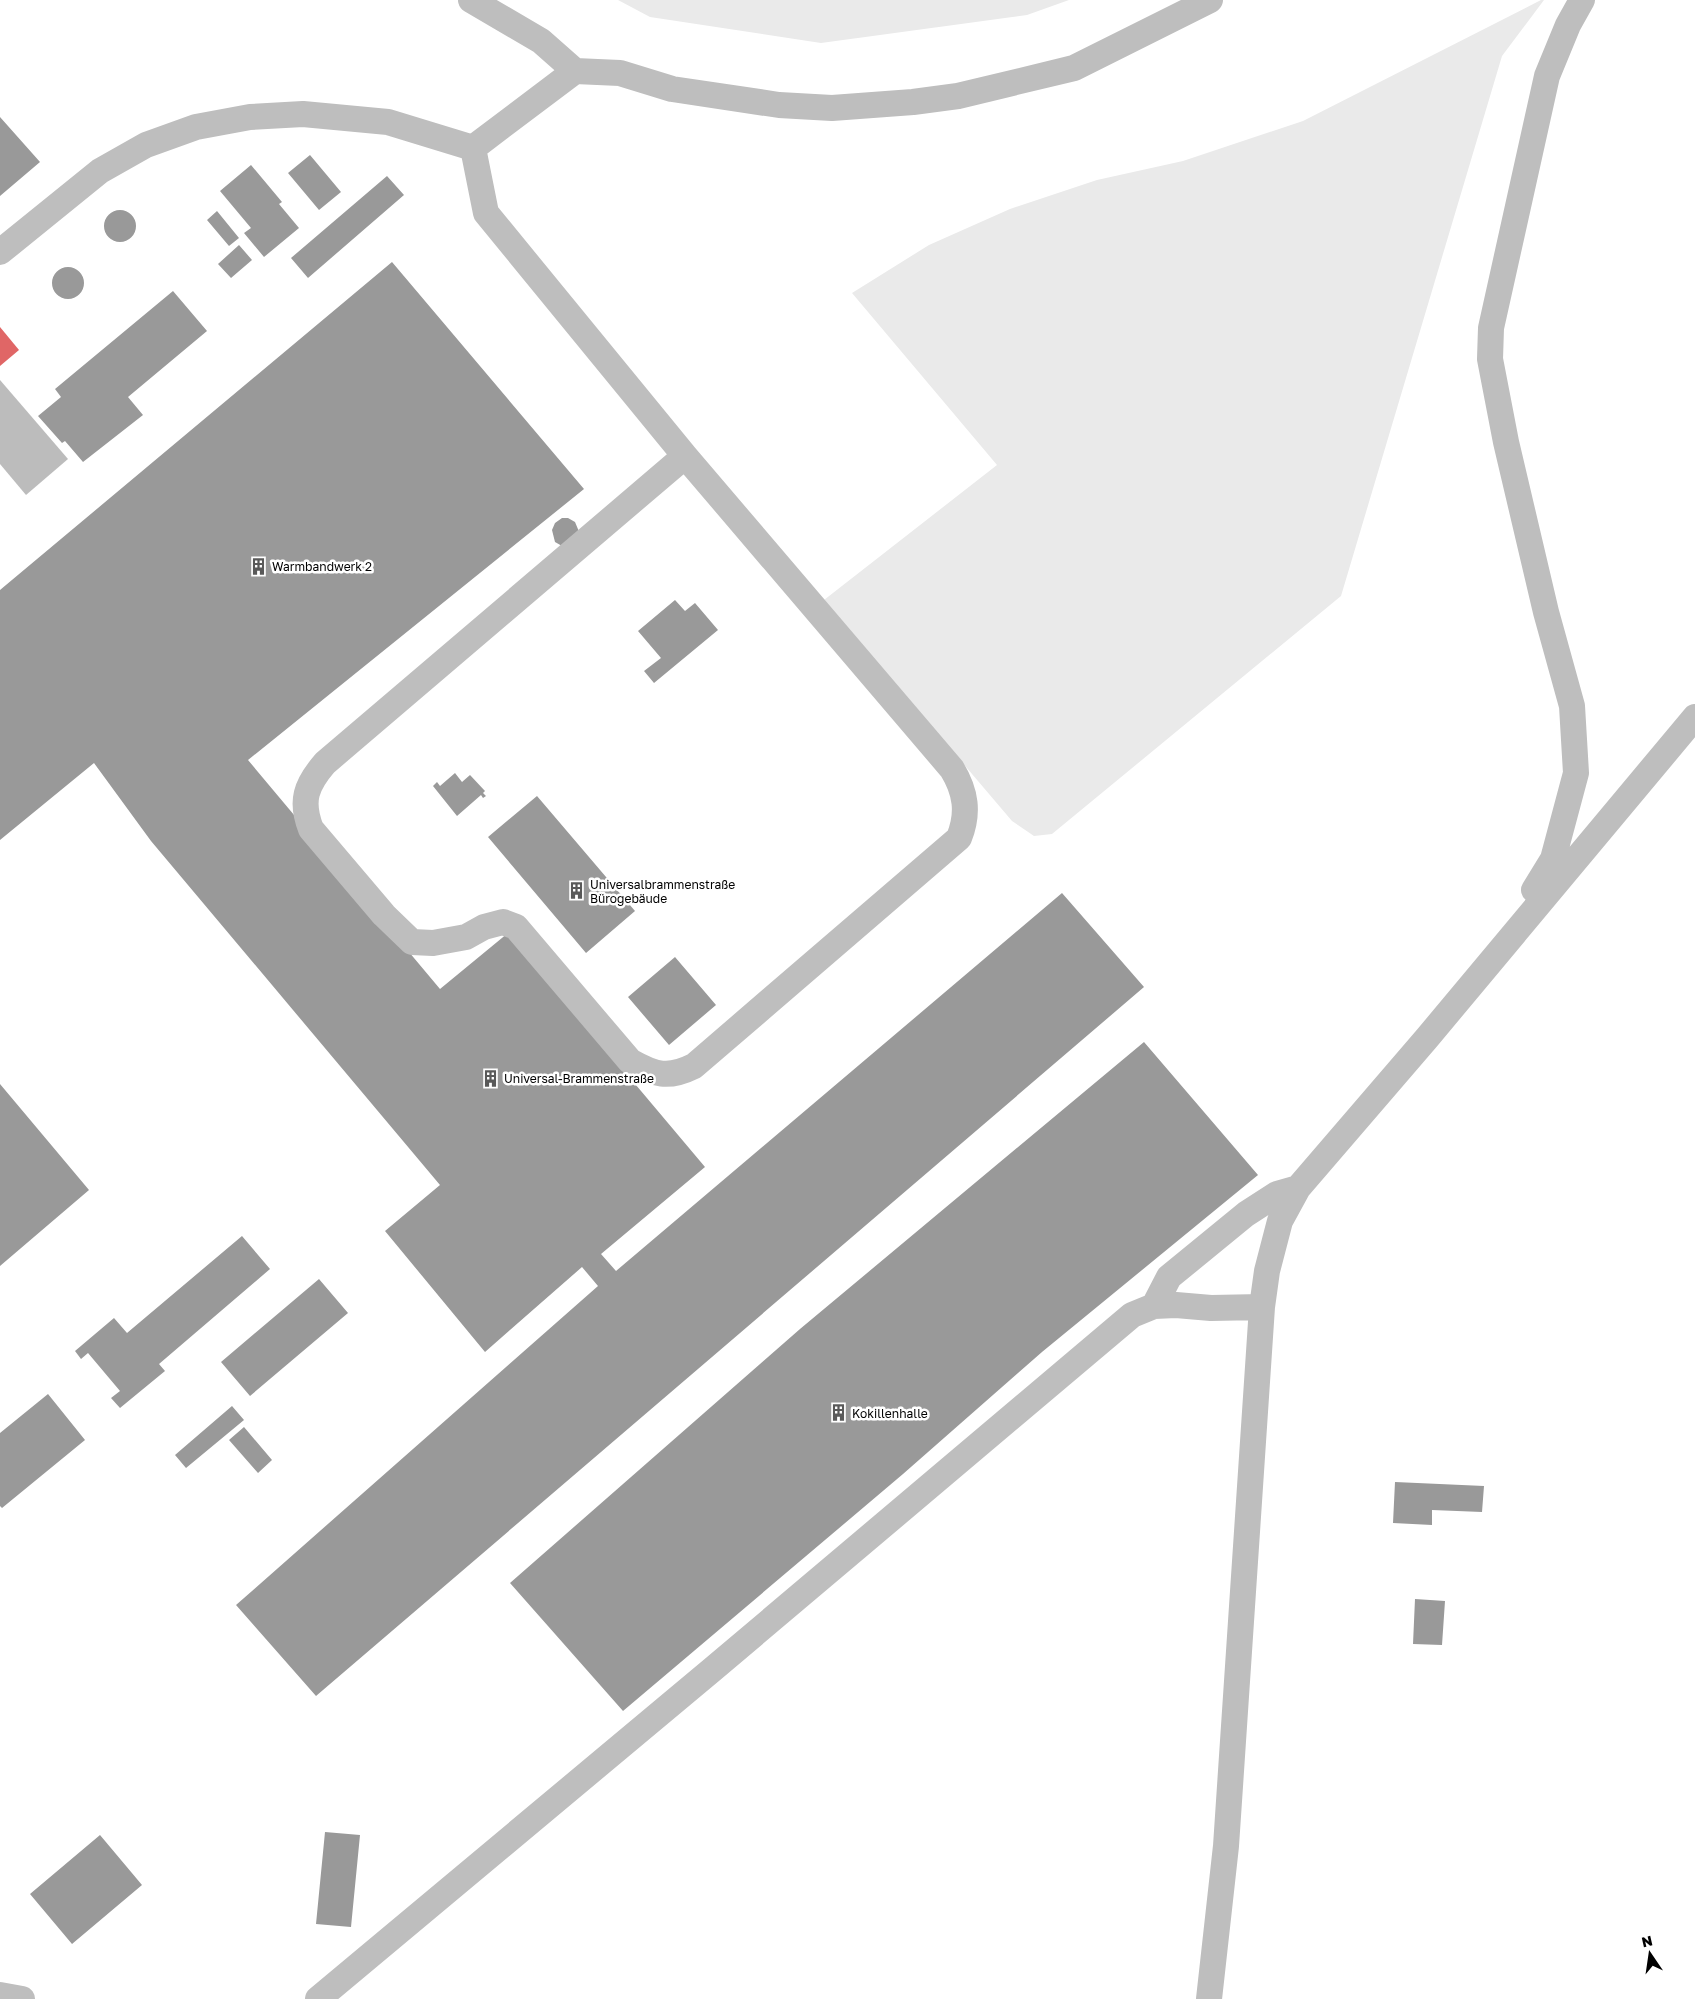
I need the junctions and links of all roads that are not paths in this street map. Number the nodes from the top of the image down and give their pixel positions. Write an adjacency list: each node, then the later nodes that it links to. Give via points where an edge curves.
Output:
1 (471, 0): 4 (lane, via 541,41)
2 (1210, 0): 4 (lane, via 1074,68 967,94 913,102 832,108 780,105 672,89 620,73)
3 (1582, 0): 9 (lane, via 1547,76 1491,328 1490,358 1546,612 1572,706 1576,772 1553,858)
4 (575, 71): 5 (lane)
5 (473, 148): 6 (lane, via 388,122 303,114 250,116 196,127 146,144 100,171); 7 (lane, via 486,213)
6 (0, 252)
7 (685, 456): 7 (lane, via 952,768 961,785 966,808 959,838 694,1066 680,1074 664,1075 648,1071 630,1060 516,927 503,922 484,926 466,937 433,943 412,942 384,915 311,829 305,814 310,780 324,763)
8 (1695, 717): 9 (lane)
9 (1494, 957): 10 (lane)
10 (1298, 1188): 11 (lane, via 1277,1194 1246,1214 1169,1276); 12 (lane, via 1280,1221)
11 (1154, 1306): 12 (lane); 15 (lane, via 1132,1315)
12 (1262, 1307): 16 (lane, via 1226,1846)
13 (0, 1995): 14 (lane)
14 (22, 1999)
15 (318, 1999)
16 (1209, 1999)

